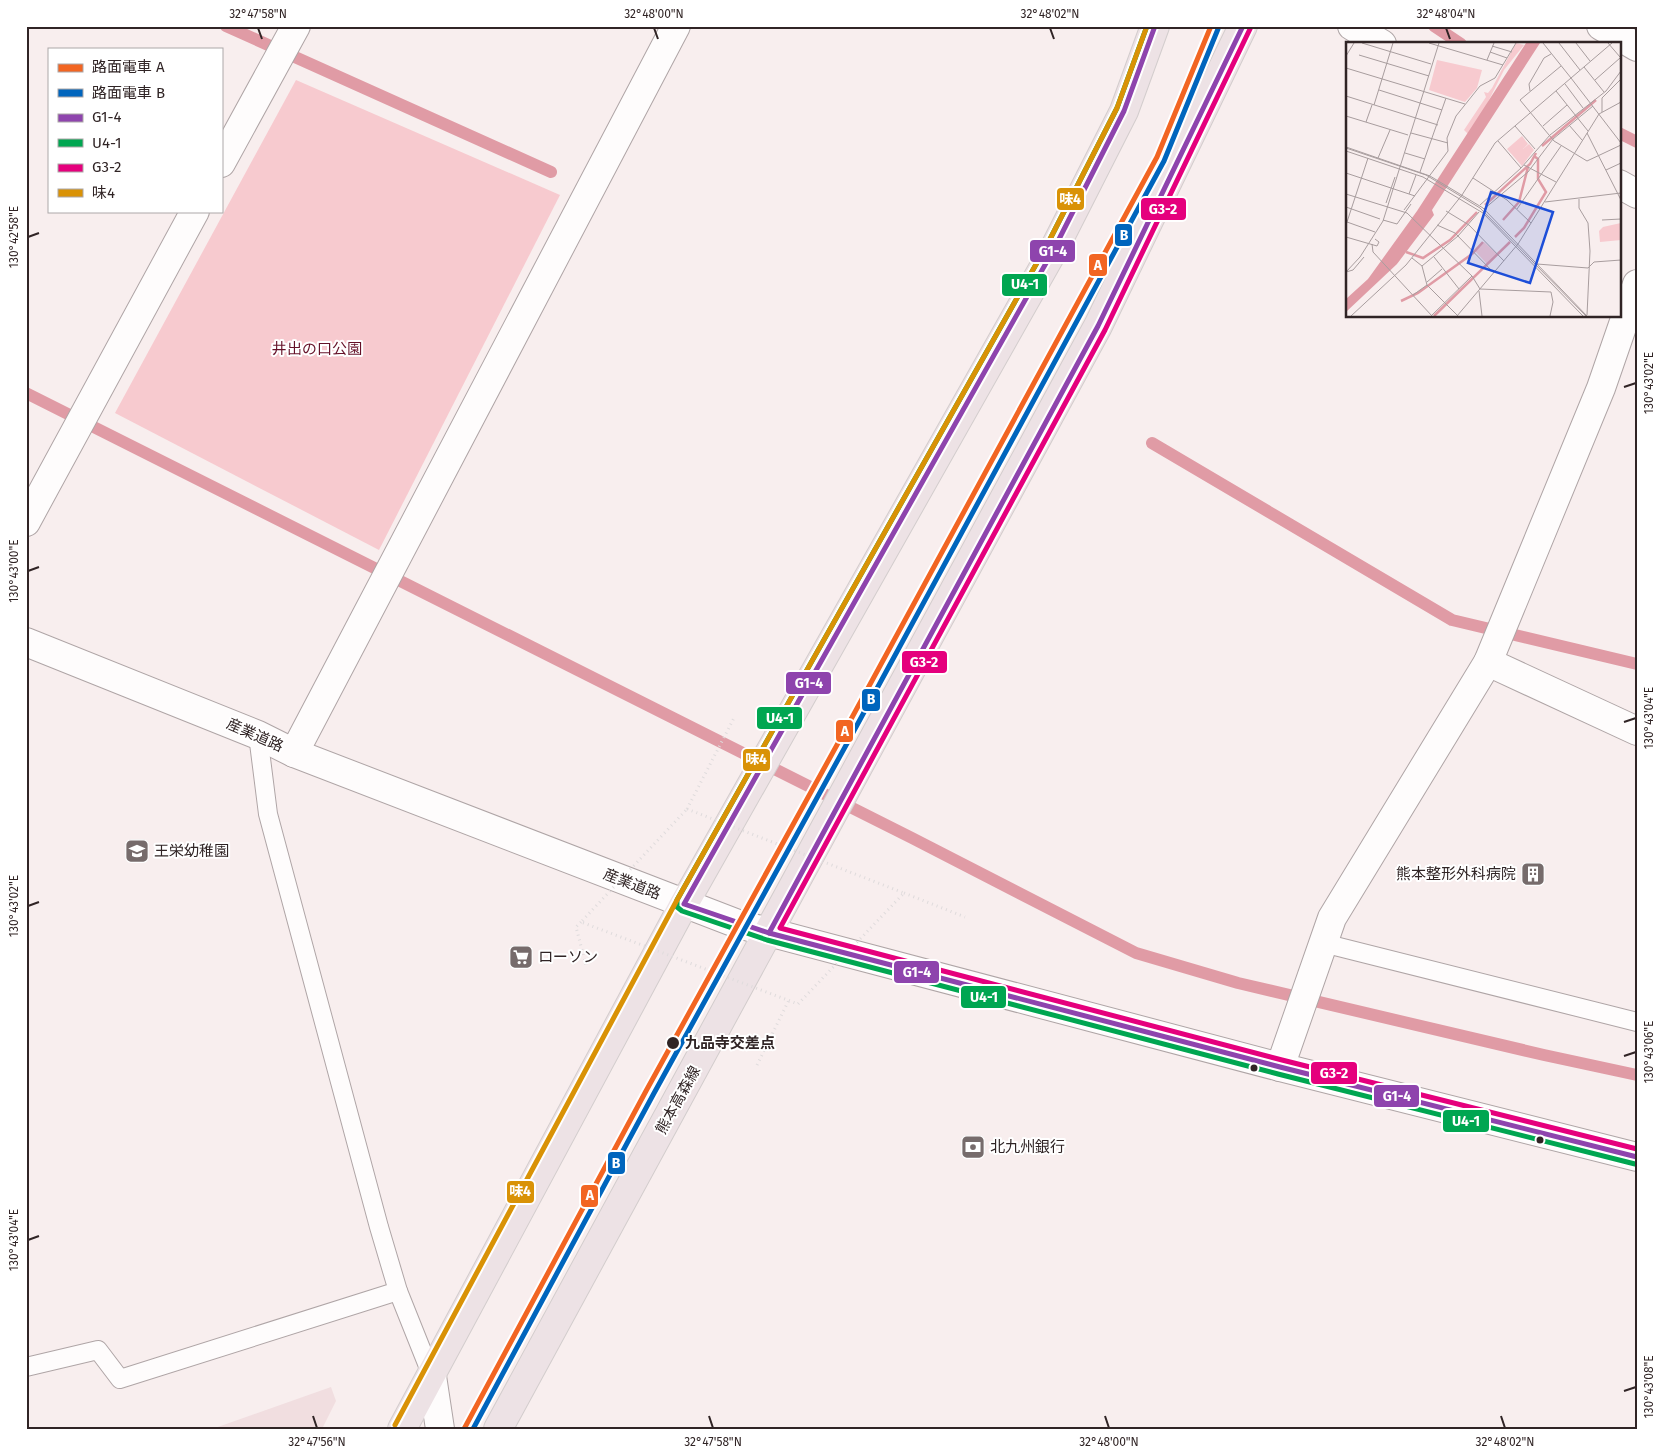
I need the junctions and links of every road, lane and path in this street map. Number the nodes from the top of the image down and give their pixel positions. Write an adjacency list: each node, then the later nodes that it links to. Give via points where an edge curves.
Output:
1 (296, 26): 9 (street)
2 (676, 26): 20 (street)
3 (1155, 26): 23 (main road, via 1124,110 1054,249)
4 (1243, 26): 26 (main road, 熊本高森線, via 1098,326)
5 (1352, 26): 7 (street)
6 (1600, 26): 8 (street)
7 (1379, 42)
8 (1637, 47)
9 (222, 161)
10 (1620, 185): 11 (street)
11 (1637, 194)
12 (194, 212): 14 (street)
13 (1637, 284): 16 (street, via 1601,388)
14 (26, 522)
15 (26, 642): 19 (street, 産業道路)
16 (1489, 660): 18 (street); 27 (street, via 1332,918)
17 (735, 716): 21 (path)
18 (1637, 731)
19 (258, 735): 20 (street, 産業道路); 34 (lane, via 268,814)
20 (294, 753): 23 (street, 産業道路)
21 (687, 809): 22 (path, bridge); 25 (path, bridge)
22 (904, 893): 24 (path); 29 (path, bridge, via 798,1004)
23 (684, 904): 26 (street, 産業道路); 36 (main road)
24 (965, 917)
25 (581, 922): 28 (path, via 576,928); 29 (path, bridge)
26 (769, 933): 32 (street, 産業道路); 39 (main road, 熊本高森線)
27 (1323, 943): 30 (lane); 32 (street)
28 (586, 965)
29 (789, 1000): 31 (path)
30 (1637, 1022)
31 (757, 1065)
32 (1280, 1068): 33 (street, 産業道路)
33 (1637, 1157)
34 (398, 1291): 35 (lane, via 120,1379 98,1350); 36 (lane)
35 (26, 1368)
36 (432, 1376): 37 (main road); 38 (street)
37 (402, 1429)
38 (440, 1429)
39 (498, 1429)

